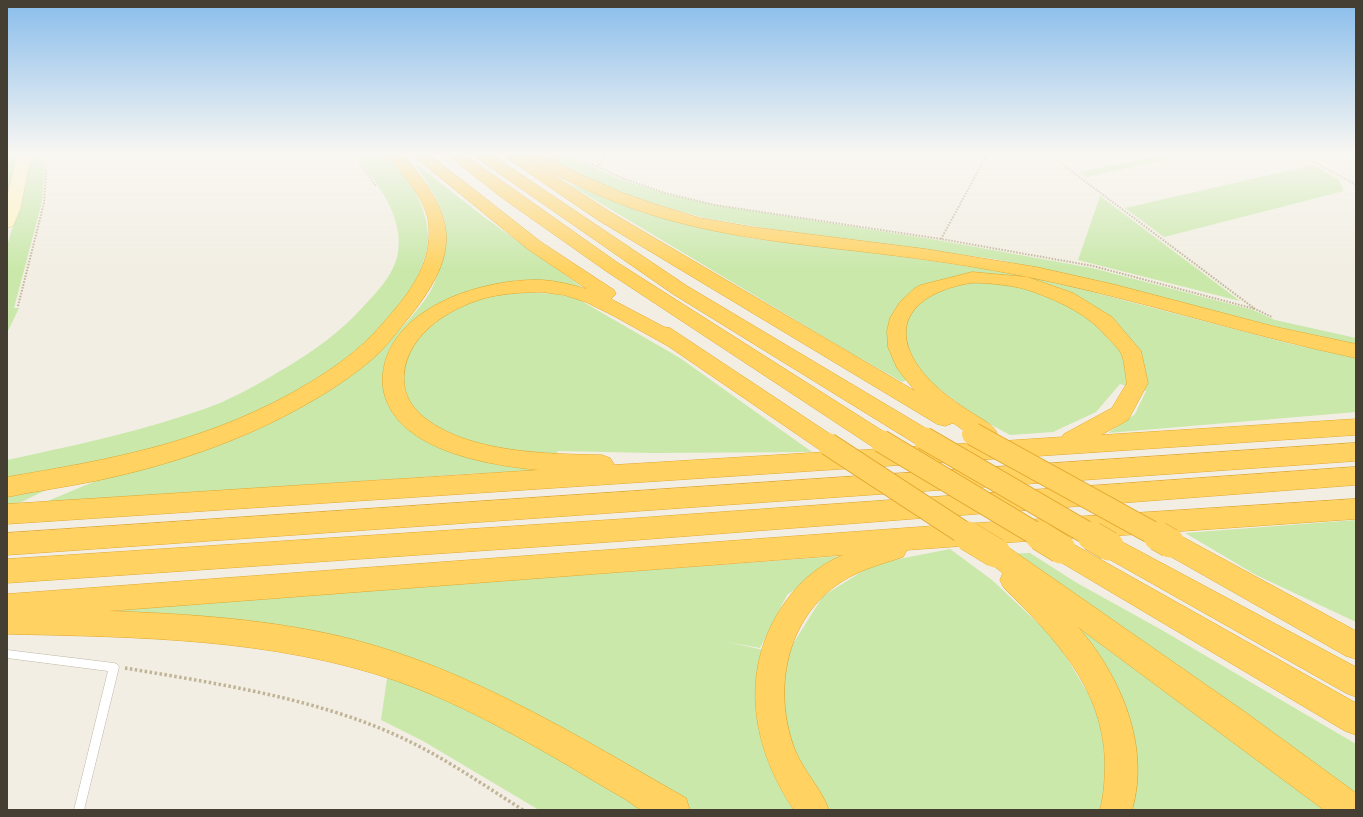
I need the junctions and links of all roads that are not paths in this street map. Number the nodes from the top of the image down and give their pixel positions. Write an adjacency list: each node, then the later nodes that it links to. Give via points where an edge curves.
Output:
1 (16, 193): 8 (main road)
2 (425, 193): 17 (highway, via 438,222 435,262 425,284 368,352 339,373 299,399 247,425 185,448 123,466)
3 (468, 193): 9 (highway, via 535,246)
4 (507, 193): 29 (highway, bridge, via 664,303 882,440 1061,549)
5 (536, 193): 28 (highway, bridge, via 680,290 924,438 1109,546)
6 (570, 193): 12 (highway, via 852,364)
7 (609, 193): 10 (highway, via 649,208 701,222 794,239 961,260 1037,273 1253,328)
8 (7, 223)
9 (674, 341): 15 (highway, via 580,293 536,285 504,287 458,301 420,326 399,354 393,372 393,384 401,408 420,427 448,441 475,450 530,460 598,464 685,463); 20 (highway, bridge, via 828,444)
10 (1356, 351)
11 (1356, 427): 13 (highway)
12 (980, 434): 13 (highway, via 919,382 909,370 898,347 897,325 906,306 922,292 940,284 960,279 1021,281 1068,297 1108,324 1119,334 1134,357 1138,374 1132,402 1108,424 1088,434); 26 (highway, bridge, via 1019,459)
13 (1042, 448): 15 (highway)
14 (1356, 452): 21 (highway)
15 (715, 469): 19 (highway)
16 (1356, 476): 23 (highway)
17 (7, 486)
18 (1356, 509): 20 (highway)
19 (7, 514)
20 (946, 530): 22 (highway, bridge); 24 (highway); 32 (highway, via 850,564 824,580 805,597 779,636 772,658 768,688 770,718 777,746 787,768)
21 (7, 544)
22 (990, 554): 33 (highway, via 1062,628 1091,666 1106,696 1118,730 1122,759 1120,798); 34 (highway, via 1234,723)
23 (7, 571)
24 (7, 606)
25 (7, 621): 31 (highway, via 165,627 239,634 316,645 396,666 460,691)
26 (1356, 646)
27 (7, 654): 30 (lane, via 114,667)
28 (1356, 683)
29 (1356, 720)
30 (78, 810)
31 (674, 810)
32 (813, 810)
33 (1116, 810)
34 (1351, 810)

